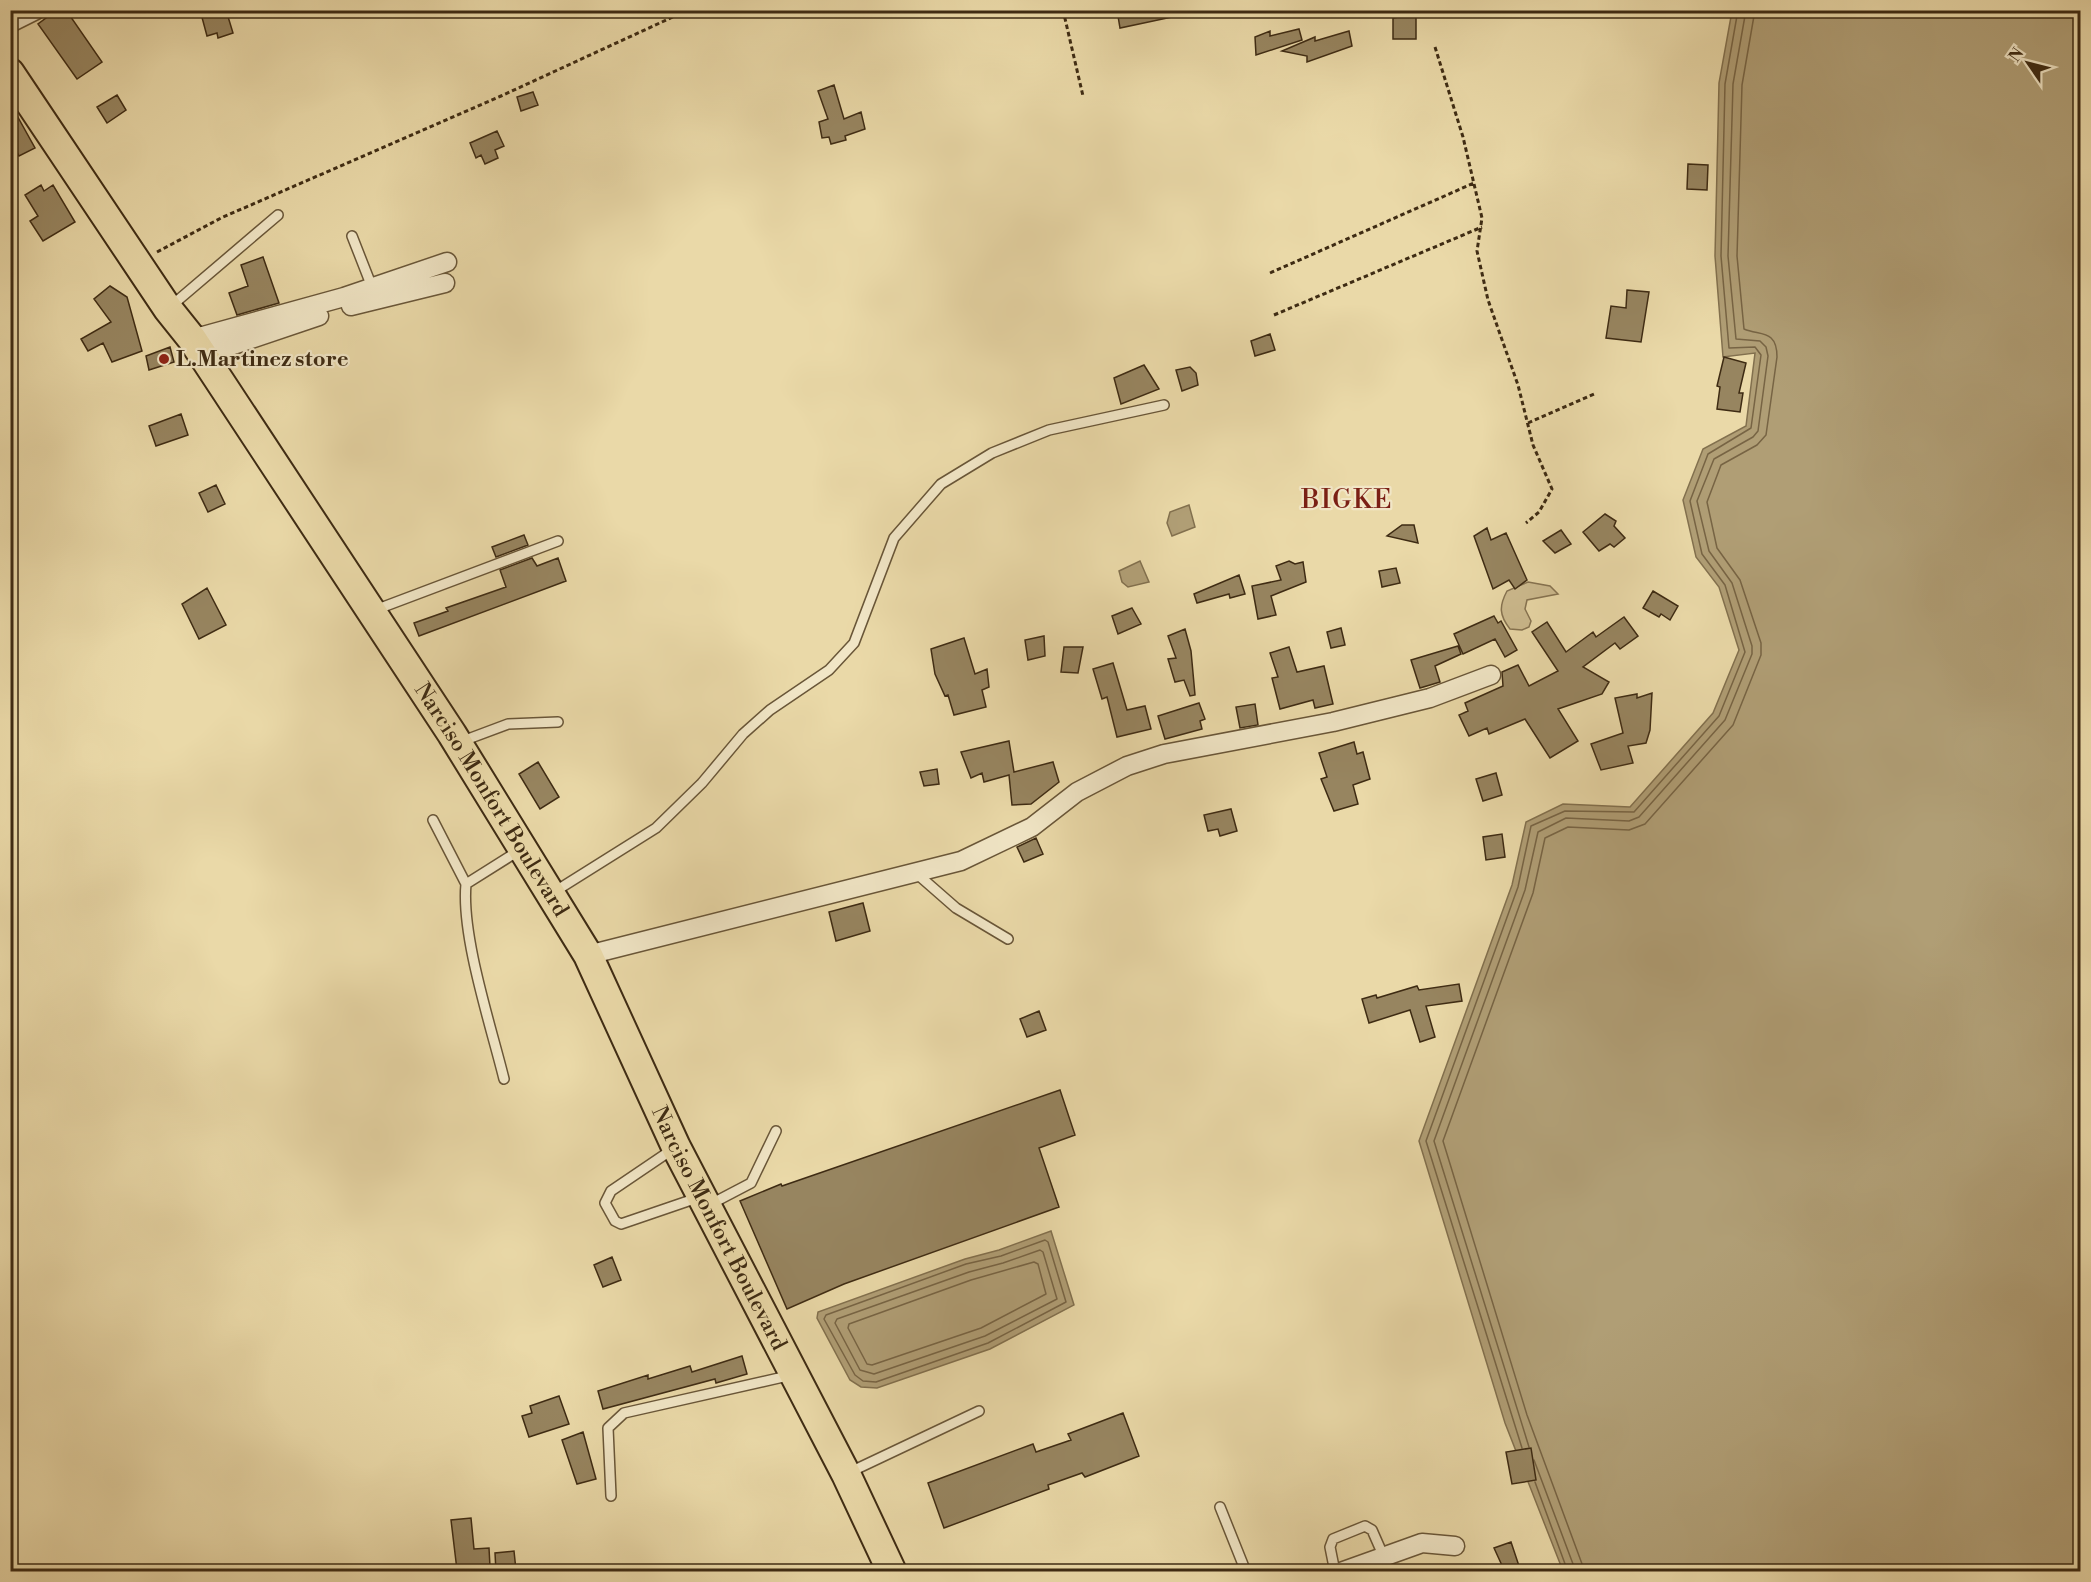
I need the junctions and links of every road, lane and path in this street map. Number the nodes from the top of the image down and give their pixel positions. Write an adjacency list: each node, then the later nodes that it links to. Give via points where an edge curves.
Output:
1 (36, 10): 4 (street)
2 (688, 10): 13 (path, via 221,218)
3 (1063, 10): 7 (path)
4 (10, 23)
5 (1435, 48): 8 (path)
6 (10, 73): 13 (main road, Narciso Monfort Boulevard)
7 (1083, 96)
8 (1474, 183): 10 (path); 14 (path)
9 (278, 215): 17 (lane)
10 (1482, 227): 18 (path); 22 (path, via 1477,244 1482,273)
11 (352, 236): 16 (lane)
12 (447, 262): 16 (street)
13 (137, 263): 17 (main road, Narciso Monfort Boulevard)
14 (1270, 273)
15 (445, 283): 19 (street)
16 (372, 287): 19 (street)
17 (168, 309): 19 (main road, Narciso Monfort Boulevard)
18 (1274, 315)
19 (196, 347): 25 (main road, Narciso Monfort Boulevard)
20 (1594, 394): 22 (path)
21 (1164, 405): 33 (lane, via 1049,430 992,453 941,484 894,537 854,643 829,670 750,728 656,828)
22 (1528, 423): 23 (path, via 1552,489 1539,512)
23 (1526, 523)
24 (558, 541): 25 (lane)
25 (370, 612): 28 (main road, Narciso Monfort Boulevard)
26 (1491, 675): 31 (street, via 1430,698 1333,722 1164,754 1127,766 1077,792 1032,827 961,861)
27 (558, 722): 28 (lane, via 508,724)
28 (458, 743): 30 (main road, Narciso Monfort Boulevard)
29 (433, 820): 32 (lane)
30 (522, 849): 32 (lane); 33 (main road, Narciso Monfort Boulevard)
31 (916, 873): 34 (lane, via 956,908); 35 (street)
32 (466, 884): 36 (lane, via 464,901 469,932)
33 (552, 893): 35 (main road, Narciso Monfort Boulevard)
34 (1008, 939)
35 (588, 955): 38 (main road, Narciso Monfort Boulevard)
36 (504, 1079)
37 (776, 1131): 39 (lane, via 751,1183)
38 (676, 1147): 39 (main road, Narciso Monfort Boulevard); 39 (lane, via 611,1191 606,1203 610,1212 621,1224)
39 (705, 1201): 40 (main road, Narciso Monfort Boulevard)
40 (794, 1375): 42 (main road, Narciso Monfort Boulevard); 43 (lane, via 624,1413 608,1428)
41 (979, 1411): 42 (lane)
42 (846, 1474): 47 (main road, Narciso Monfort Boulevard)
43 (611, 1496)
44 (1220, 1507): 48 (lane)
45 (1455, 1546): 46 (street, via 1422,1543)
46 (1383, 1555): 49 (lane, via 1372,1530 1365,1526 1333,1539 1330,1547); 50 (street)
47 (892, 1572)
48 (1246, 1572)
49 (1335, 1572)
50 (1341, 1572)

